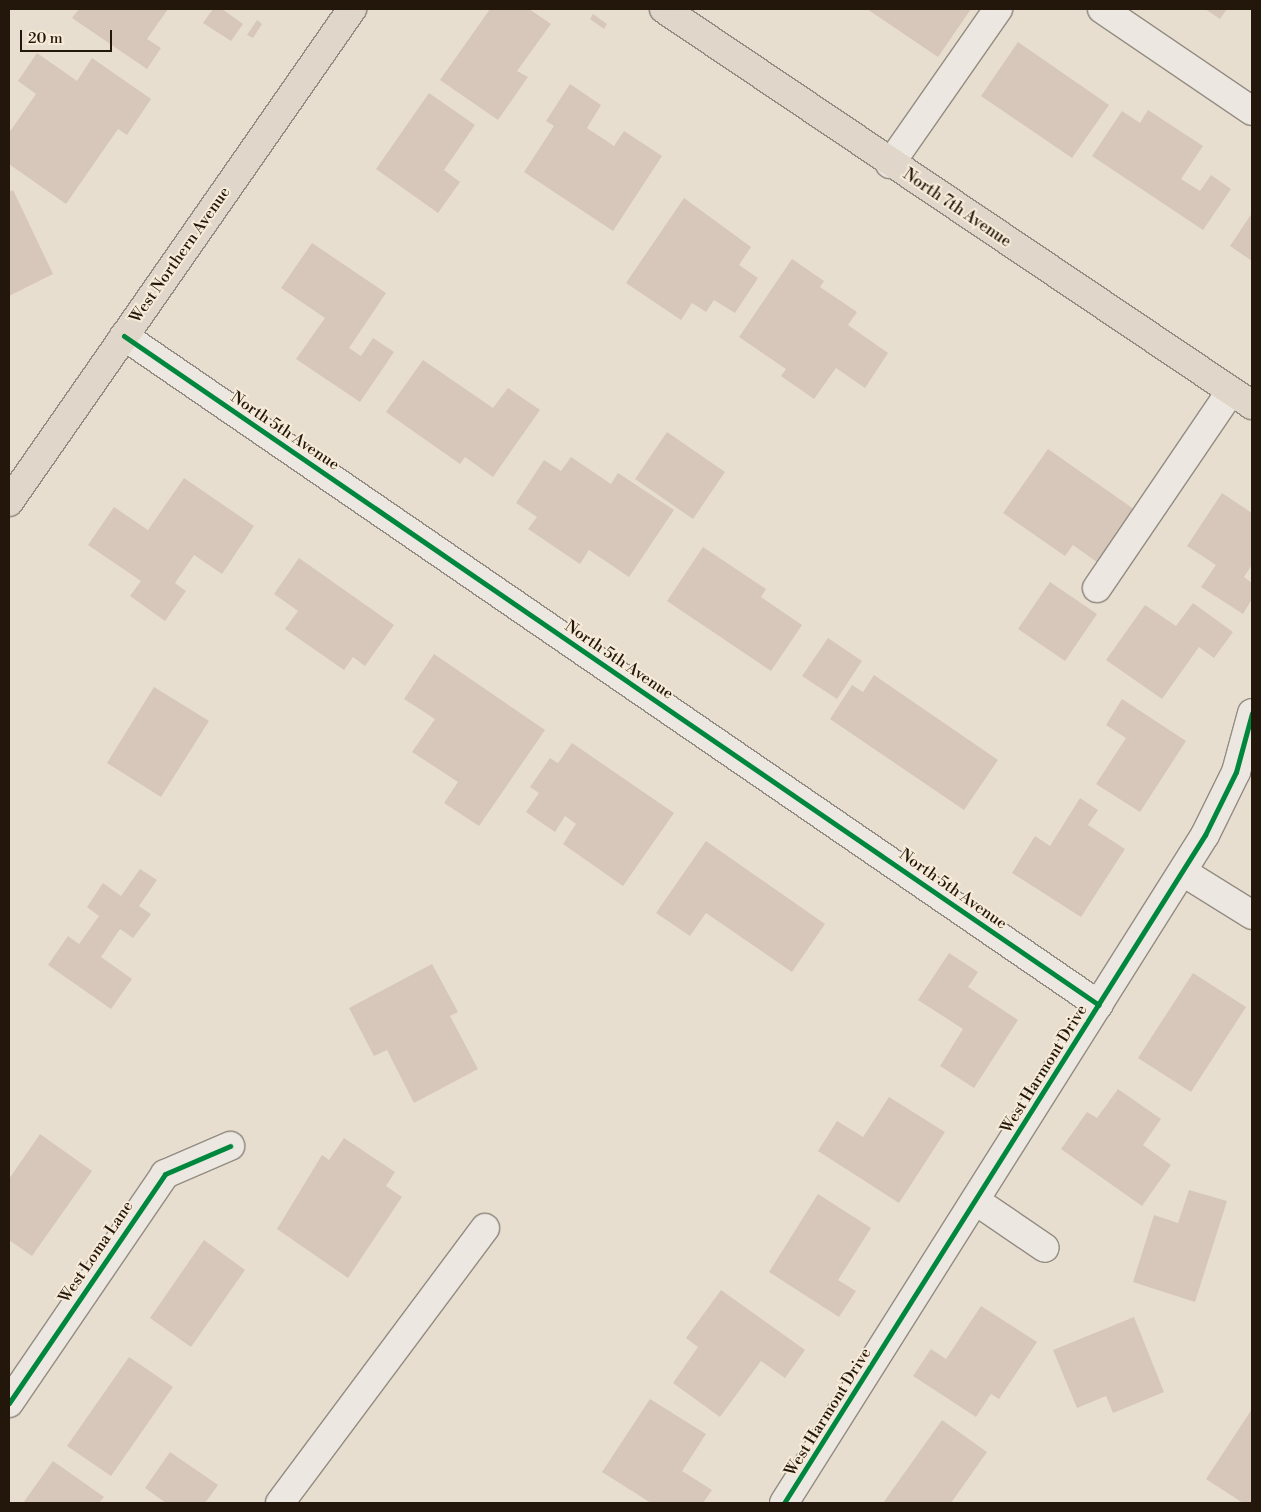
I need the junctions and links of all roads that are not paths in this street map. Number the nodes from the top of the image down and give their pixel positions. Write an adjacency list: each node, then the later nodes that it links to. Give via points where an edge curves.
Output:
1 (352, 9): 7 (main road, West Northern Avenue)
2 (664, 9): 6 (main road, North 7th Avenue)
3 (998, 9): 6 (street)
4 (1102, 9): 5 (street)
5 (1252, 111)
6 (890, 164): 8 (main road, North 7th Avenue)
7 (124, 336): 9 (main road, West Northern Avenue); 14 (street, North 5th Avenue)
8 (1242, 398): 10 (street)
9 (9, 502)
10 (1097, 588)
11 (1252, 713): 12 (street, West Harmont Drive, via 1236,772)
12 (1183, 872): 13 (street); 14 (street, West Harmont Drive)
13 (1252, 915)
14 (1099, 1005): 16 (street, West Harmont Drive)
15 (230, 1146): 19 (street, West Loma Lane, via 165,1174)
16 (976, 1201): 18 (street); 21 (street, West Harmont Drive)
17 (485, 1228): 20 (street)
18 (1045, 1248)
19 (9, 1403)
20 (280, 1503)
21 (784, 1503)

